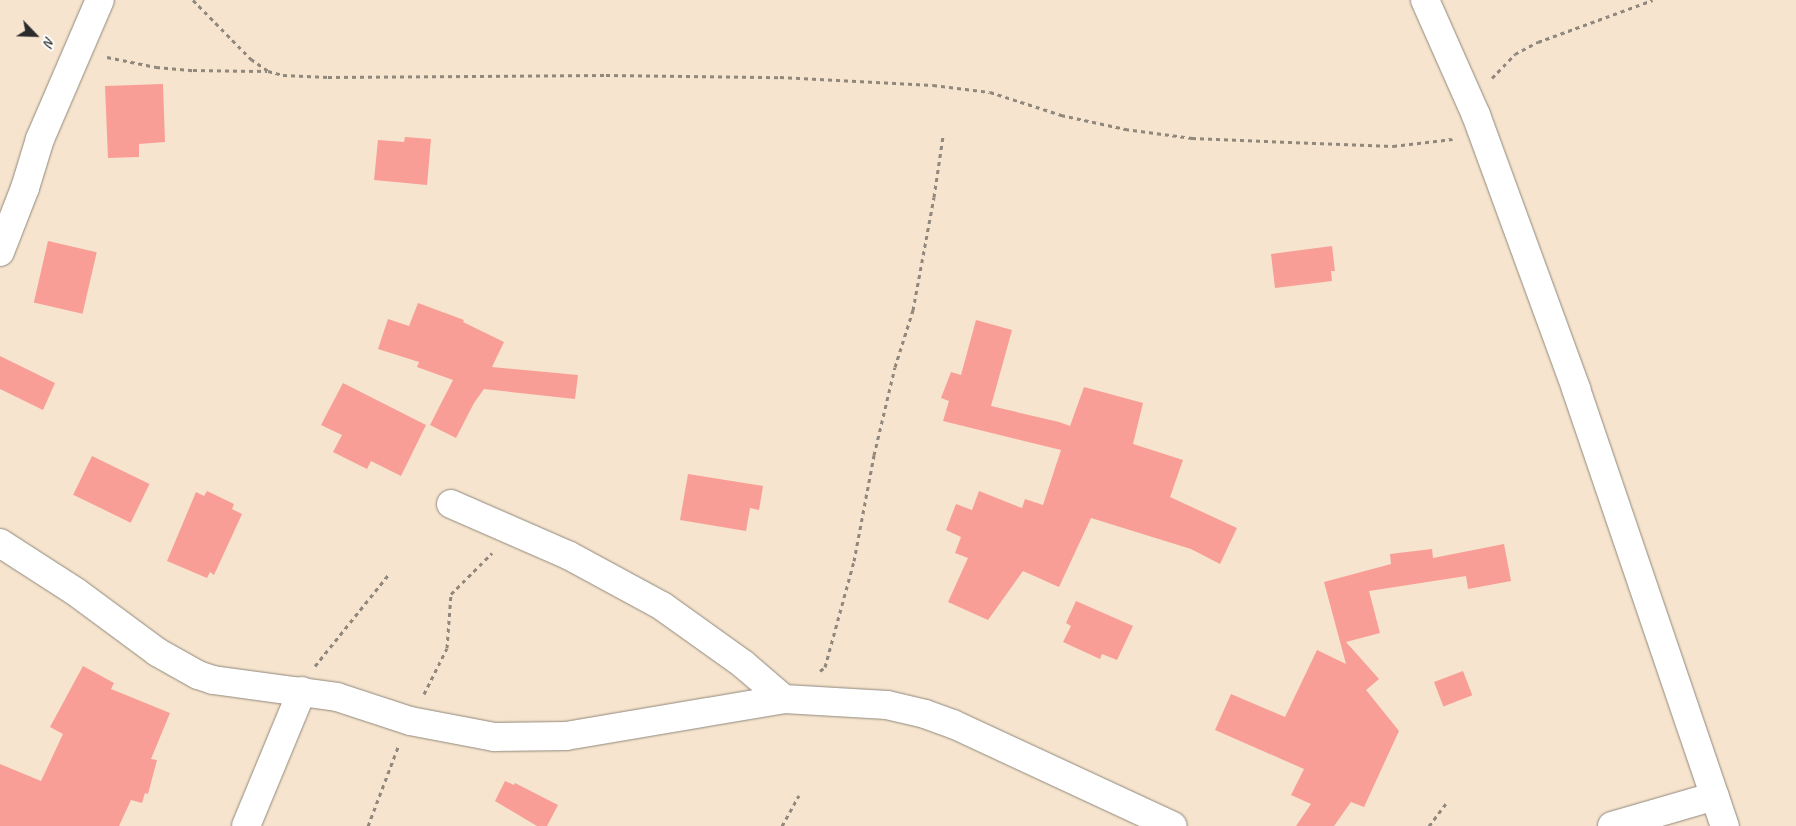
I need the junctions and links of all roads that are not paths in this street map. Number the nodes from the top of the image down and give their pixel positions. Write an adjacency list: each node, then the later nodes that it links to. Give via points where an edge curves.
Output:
1 (100, 0): 3 (street)
2 (1425, 0): 9 (street, via 1476,115 1580,399)
3 (9, 206): 4 (street)
4 (0, 252)
5 (451, 504): 8 (street, via 605,574 662,606 743,664)
6 (0, 542): 7 (street, via 76,592 157,652 198,675 228,684)
7 (302, 691): 8 (street, via 337,698 410,722 494,737 566,736); 10 (street)
8 (784, 699): 11 (street, via 887,705 925,714)
9 (1715, 796): 12 (street); 13 (street)
10 (246, 826)
11 (1173, 826)
12 (1612, 826)
13 (1725, 826)

